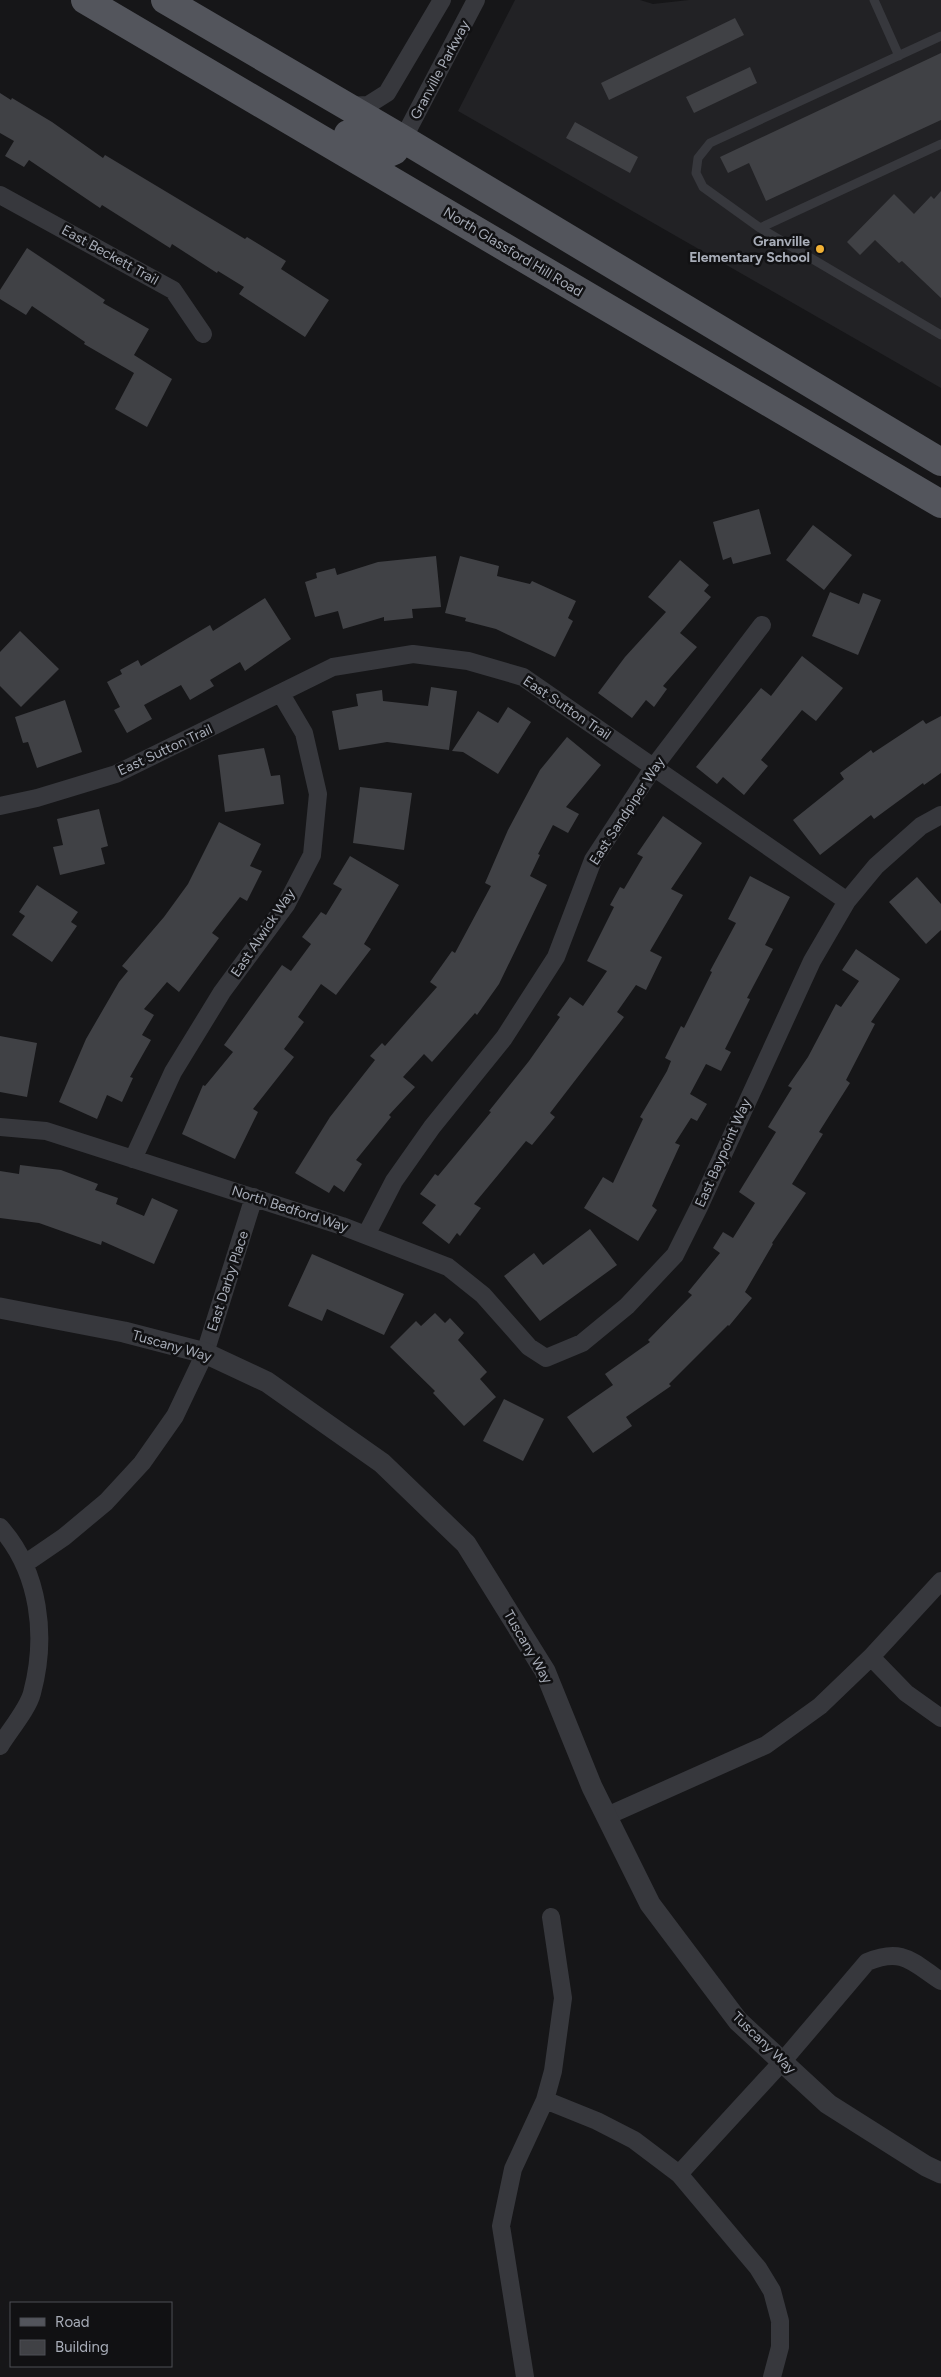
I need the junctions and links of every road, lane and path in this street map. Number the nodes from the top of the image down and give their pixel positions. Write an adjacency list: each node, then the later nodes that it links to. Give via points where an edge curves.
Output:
1 (85, 0): 17 (main road, North Glassford Hill Road)
2 (115, 0): 10 (main road, via 376,150 391,154)
3 (165, 0): 9 (main road)
4 (442, 0): 9 (street, via 386,93 368,106)
5 (476, 0): 10 (street, Granville Parkway)
6 (874, 0): 8 (lane)
7 (941, 36): 8 (lane)
8 (899, 56): 13 (lane, via 710,143 698,158 696,172 703,187)
9 (347, 106): 10 (main road)
10 (403, 139): 16 (main road)
11 (941, 144): 13 (lane)
12 (2, 202): 14 (street, East Beckett Trail, via 173,290)
13 (760, 228): 15 (lane)
14 (204, 334)
15 (941, 335)
16 (941, 462)
17 (941, 504)
18 (762, 625): 20 (street, East Sandpiper Way)
19 (280, 694): 20 (street, East Sutton Trail, via 333,667 413,654 468,661 523,678); 21 (street, East Sutton Trail, via 116,774); 25 (street, East Alwick Way, via 304,733 318,794 312,855 286,905 222,992 173,1072)
20 (653, 768): 23 (street, East Sutton Trail); 27 (street, East Sandpiper Way, via 593,860 556,957 504,1038 394,1180)
21 (0, 806)
22 (941, 815): 23 (street, East Baypoint Way, via 921,826 876,866)
23 (846, 901): 30 (street, East Baypoint Way, via 812,961 675,1255 627,1306 582,1343)
24 (0, 1126): 25 (street, North Bedford Way, via 46,1132)
25 (132, 1159): 26 (street, North Bedford Way)
26 (254, 1198): 27 (street, North Bedford Way); 29 (street, East Darby Place)
27 (366, 1235): 30 (street, North Bedford Way, via 448,1267 483,1295 529,1346)
28 (0, 1308): 29 (street, Tuscany Way, via 124,1332)
29 (205, 1353): 32 (street, East Darby Place, via 175,1416 142,1463 106,1502); 37 (street, Tuscany Way, via 267,1382 382,1463 466,1544 545,1671)
30 (546, 1358)
31 (0, 1528): 32 (street)
32 (26, 1563): 36 (street, via 35,1593 39,1641 32,1695)
33 (941, 1581): 34 (street)
34 (871, 1657): 35 (street, via 906,1693); 37 (street, via 820,1706 766,1745)
35 (941, 1718)
36 (0, 1746)
37 (607, 1816): 40 (street, Tuscany Way, via 650,1904 738,2021)
38 (550, 1917): 41 (street, via 563,1998 553,2071)
39 (941, 1981): 40 (street, via 900,1955 884,1955 867,1962)
40 (782, 2062): 42 (street, Tuscany Way, via 828,2104); 43 (street)
41 (545, 2100): 43 (street, via 598,2121 634,2140); 44 (street, via 513,2169 501,2226)
42 (941, 2173)
43 (679, 2174): 45 (street, via 758,2268 772,2291 780,2321 780,2347)
44 (525, 2377)
45 (772, 2377)

